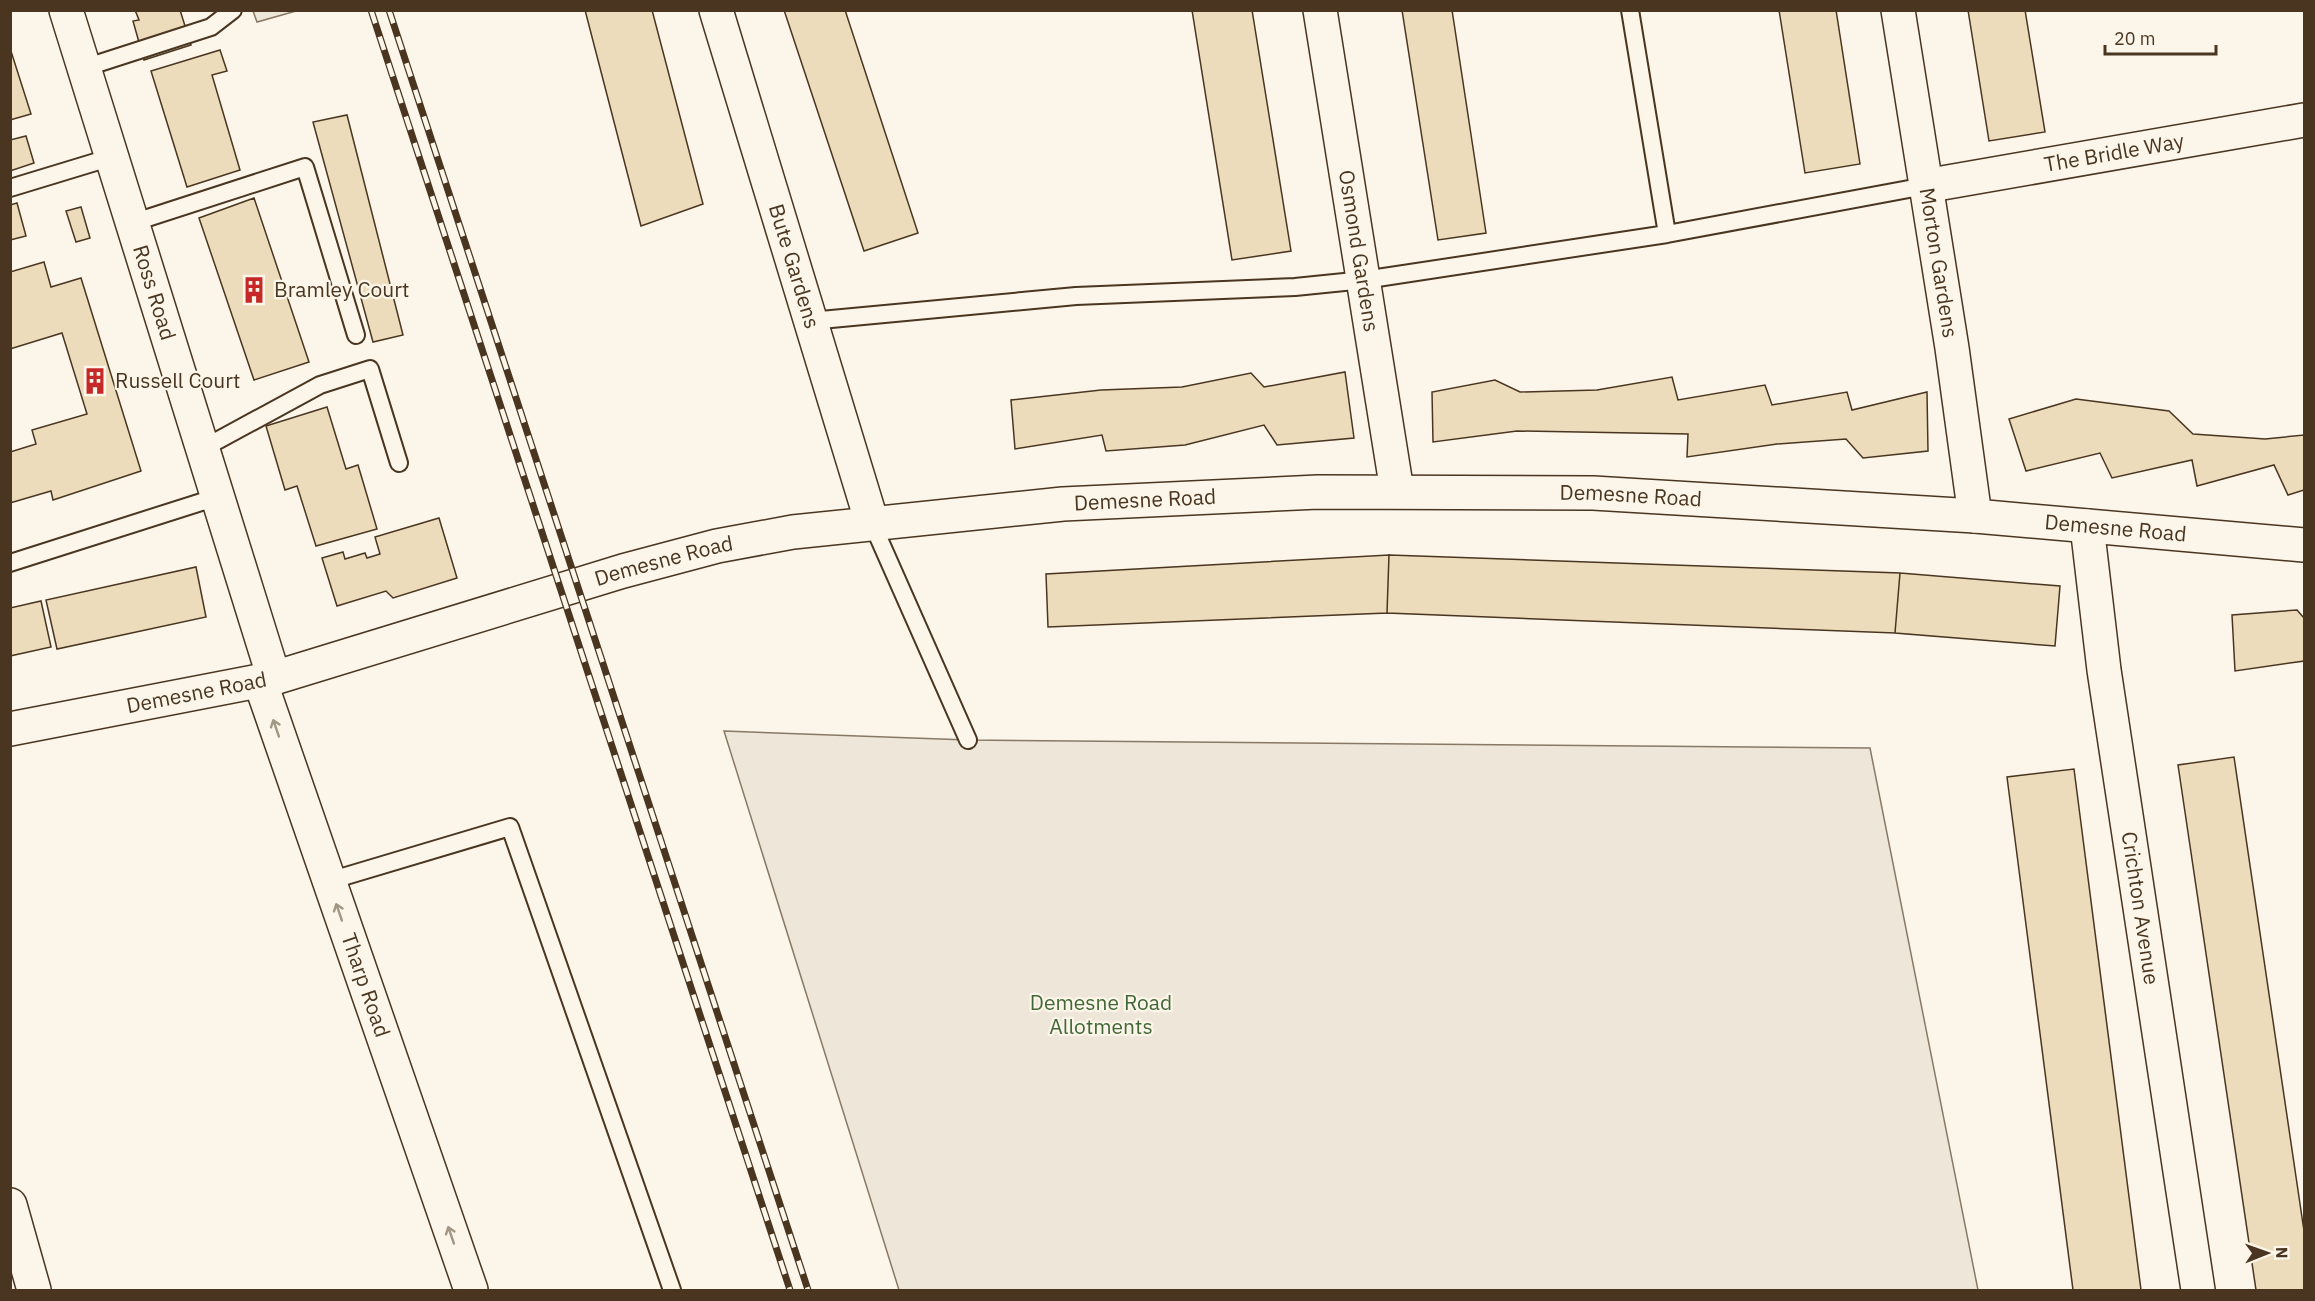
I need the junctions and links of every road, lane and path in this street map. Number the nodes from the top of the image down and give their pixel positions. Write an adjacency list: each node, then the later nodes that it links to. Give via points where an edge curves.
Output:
1 (66, 10): 7 (street, Ross Road)
2 (233, 10): 7 (lane, via 211,27)
3 (716, 10): 15 (street, Bute Gardens)
4 (1320, 10): 14 (street, Osmond Gardens)
5 (1630, 10): 13 (lane)
6 (1898, 10): 10 (street, Morton Gardens)
7 (84, 68): 9 (street, Ross Road)
8 (2304, 120): 10 (street, The Bridle Way)
9 (112, 157): 11 (lane); 12 (street, Ross Road)
10 (1925, 186): 13 (lane); 21 (street, Morton Gardens)
11 (10, 188)
12 (132, 223): 16 (lane, via 305,167); 17 (street, Ross Road)
13 (1667, 234): 14 (lane)
14 (1364, 280): 15 (lane, via 1295,287 1076,296); 19 (street, Osmond Gardens)
15 (810, 321): 22 (street, Bute Gardens)
16 (356, 335)
17 (202, 449): 18 (lane, via 320,385 370,369); 20 (street, Ross Road)
18 (399, 463)
19 (1397, 492): 21 (street, Demesne Road, via 1593,494); 22 (street, Demesne Road, via 1190,496)
20 (217, 497): 25 (lane); 26 (street, Ross Road)
21 (1975, 516): 23 (street, Demesne Road)
22 (872, 523): 26 (street, Demesne Road, via 717,546); 28 (lane)
23 (2087, 526): 24 (street, Demesne Road); 34 (street, Crichton Avenue, via 2104,670)
24 (2304, 545)
25 (10, 563)
26 (267, 680): 27 (street, Demesne Road); 29 (street, Tharp Road, one-way to 26)
27 (10, 729)
28 (968, 740)
29 (329, 882): 32 (street, Tharp Road, one-way to 29); 33 (lane, via 510,827)
30 (10, 1205): 31 (street)
31 (34, 1290)
32 (471, 1290)
33 (672, 1290)
34 (2198, 1290)

